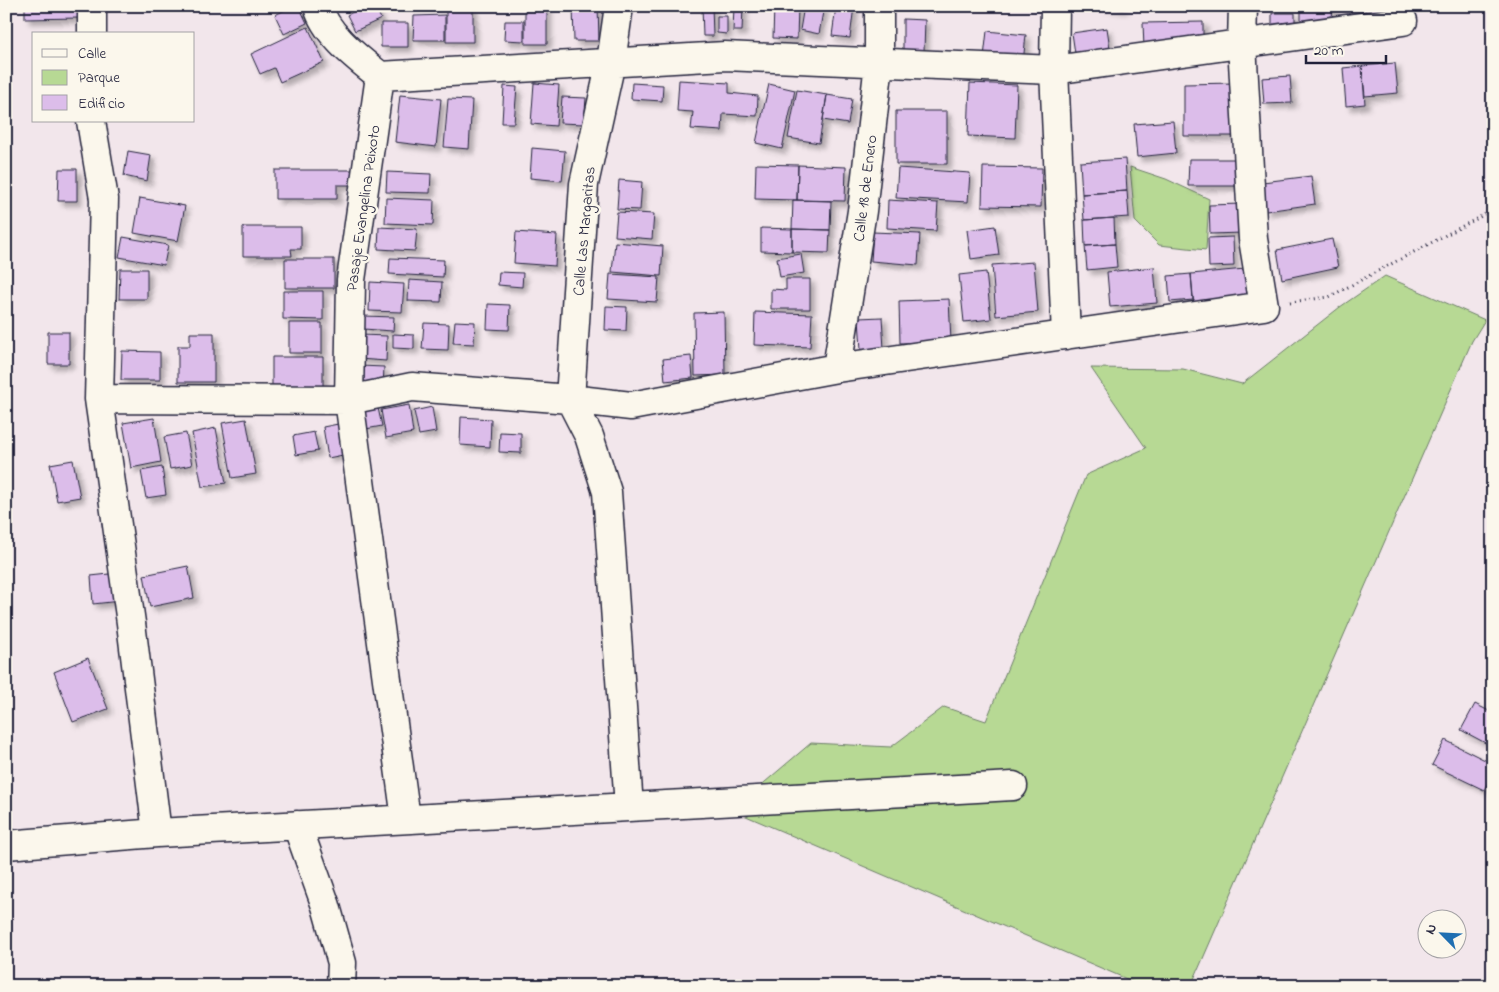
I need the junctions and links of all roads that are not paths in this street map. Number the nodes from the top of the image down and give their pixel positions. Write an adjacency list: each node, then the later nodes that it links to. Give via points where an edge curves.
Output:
1 (92, 6): 8 (street)
2 (318, 6): 13 (street, via 320,16 348,50)
3 (619, 6): 10 (street, Calle Las Margaritas)
4 (879, 6): 11 (street, Calle 18 de Enero)
5 (1055, 6): 12 (street)
6 (1243, 6): 9 (street)
7 (1403, 21): 9 (street)
8 (92, 32)
9 (1242, 44): 12 (street); 15 (street, via 1253,239 1264,306)
10 (611, 62): 11 (street, via 725,56); 13 (street); 18 (street, Calle Las Margaritas, via 584,184)
11 (879, 63): 12 (street); 16 (street, Calle 18 de Enero, via 862,211)
12 (1054, 70): 15 (street)
13 (380, 76): 19 (street, Pasaje Evangelina Peixoto, via 351,280)
14 (92, 122): 17 (street, via 104,199)
15 (1066, 335): 16 (street)
16 (837, 368): 18 (street, via 631,406)
17 (99, 399): 19 (street); 24 (street)
18 (570, 399): 19 (street, via 412,387); 21 (street, via 589,436 608,492)
19 (349, 400): 22 (street, Pasaje Evangelina Peixoto)
20 (1012, 786): 21 (street)
21 (629, 807): 22 (street)
22 (406, 819): 23 (street)
23 (297, 825): 24 (street); 26 (street, via 342,963)
24 (157, 833): 25 (street)
25 (6, 845)
26 (341, 986)

